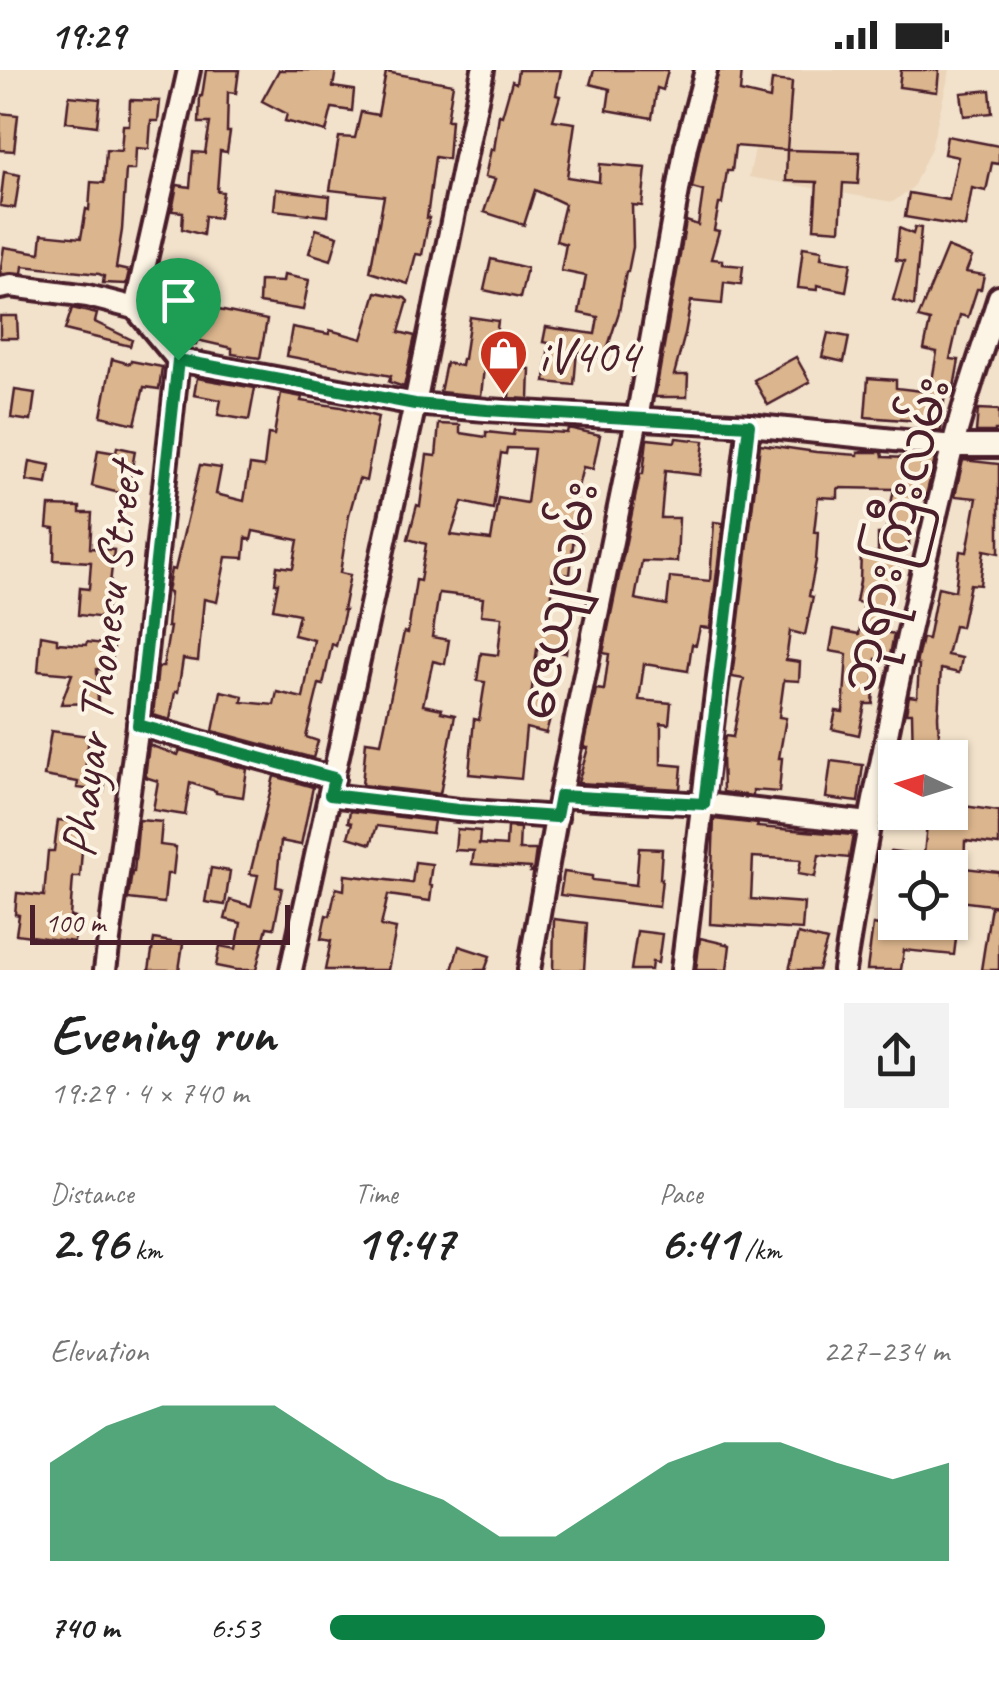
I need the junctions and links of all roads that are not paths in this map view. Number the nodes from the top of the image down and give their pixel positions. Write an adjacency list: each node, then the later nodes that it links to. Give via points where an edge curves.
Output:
1 (190, 70): 6 (street)
2 (483, 70): 8 (street)
3 (706, 70): 9 (street, ဇေယျလမ်း)
4 (0, 288): 6 (street)
5 (999, 297): 11 (street, ဘုရားကြီးလမ်း)
6 (135, 308): 7 (street)
7 (178, 360): 8 (street); 13 (street, Phayar Thonesu Street)
8 (415, 404): 9 (street); 14 (street)
9 (637, 419): 10 (street); 16 (street, ဇေယျလမ်း)
10 (749, 425): 11 (street); 15 (street)
11 (952, 446): 12 (street); 17 (street, ဘုရားကြီးလမ်း)
12 (999, 446)
13 (138, 725): 14 (street); 18 (street, Phayar Thonesu Street)
14 (332, 787): 16 (street, via 458,810); 19 (street)
15 (704, 804): 16 (street); 17 (street); 21 (street)
16 (558, 806): 20 (street, ဇေယျလမ်း)
17 (869, 822): 22 (street, ဘုရားကြီးလမ်း)
18 (105, 970)
19 (291, 970)
20 (529, 970)
21 (682, 970)
22 (844, 970)

